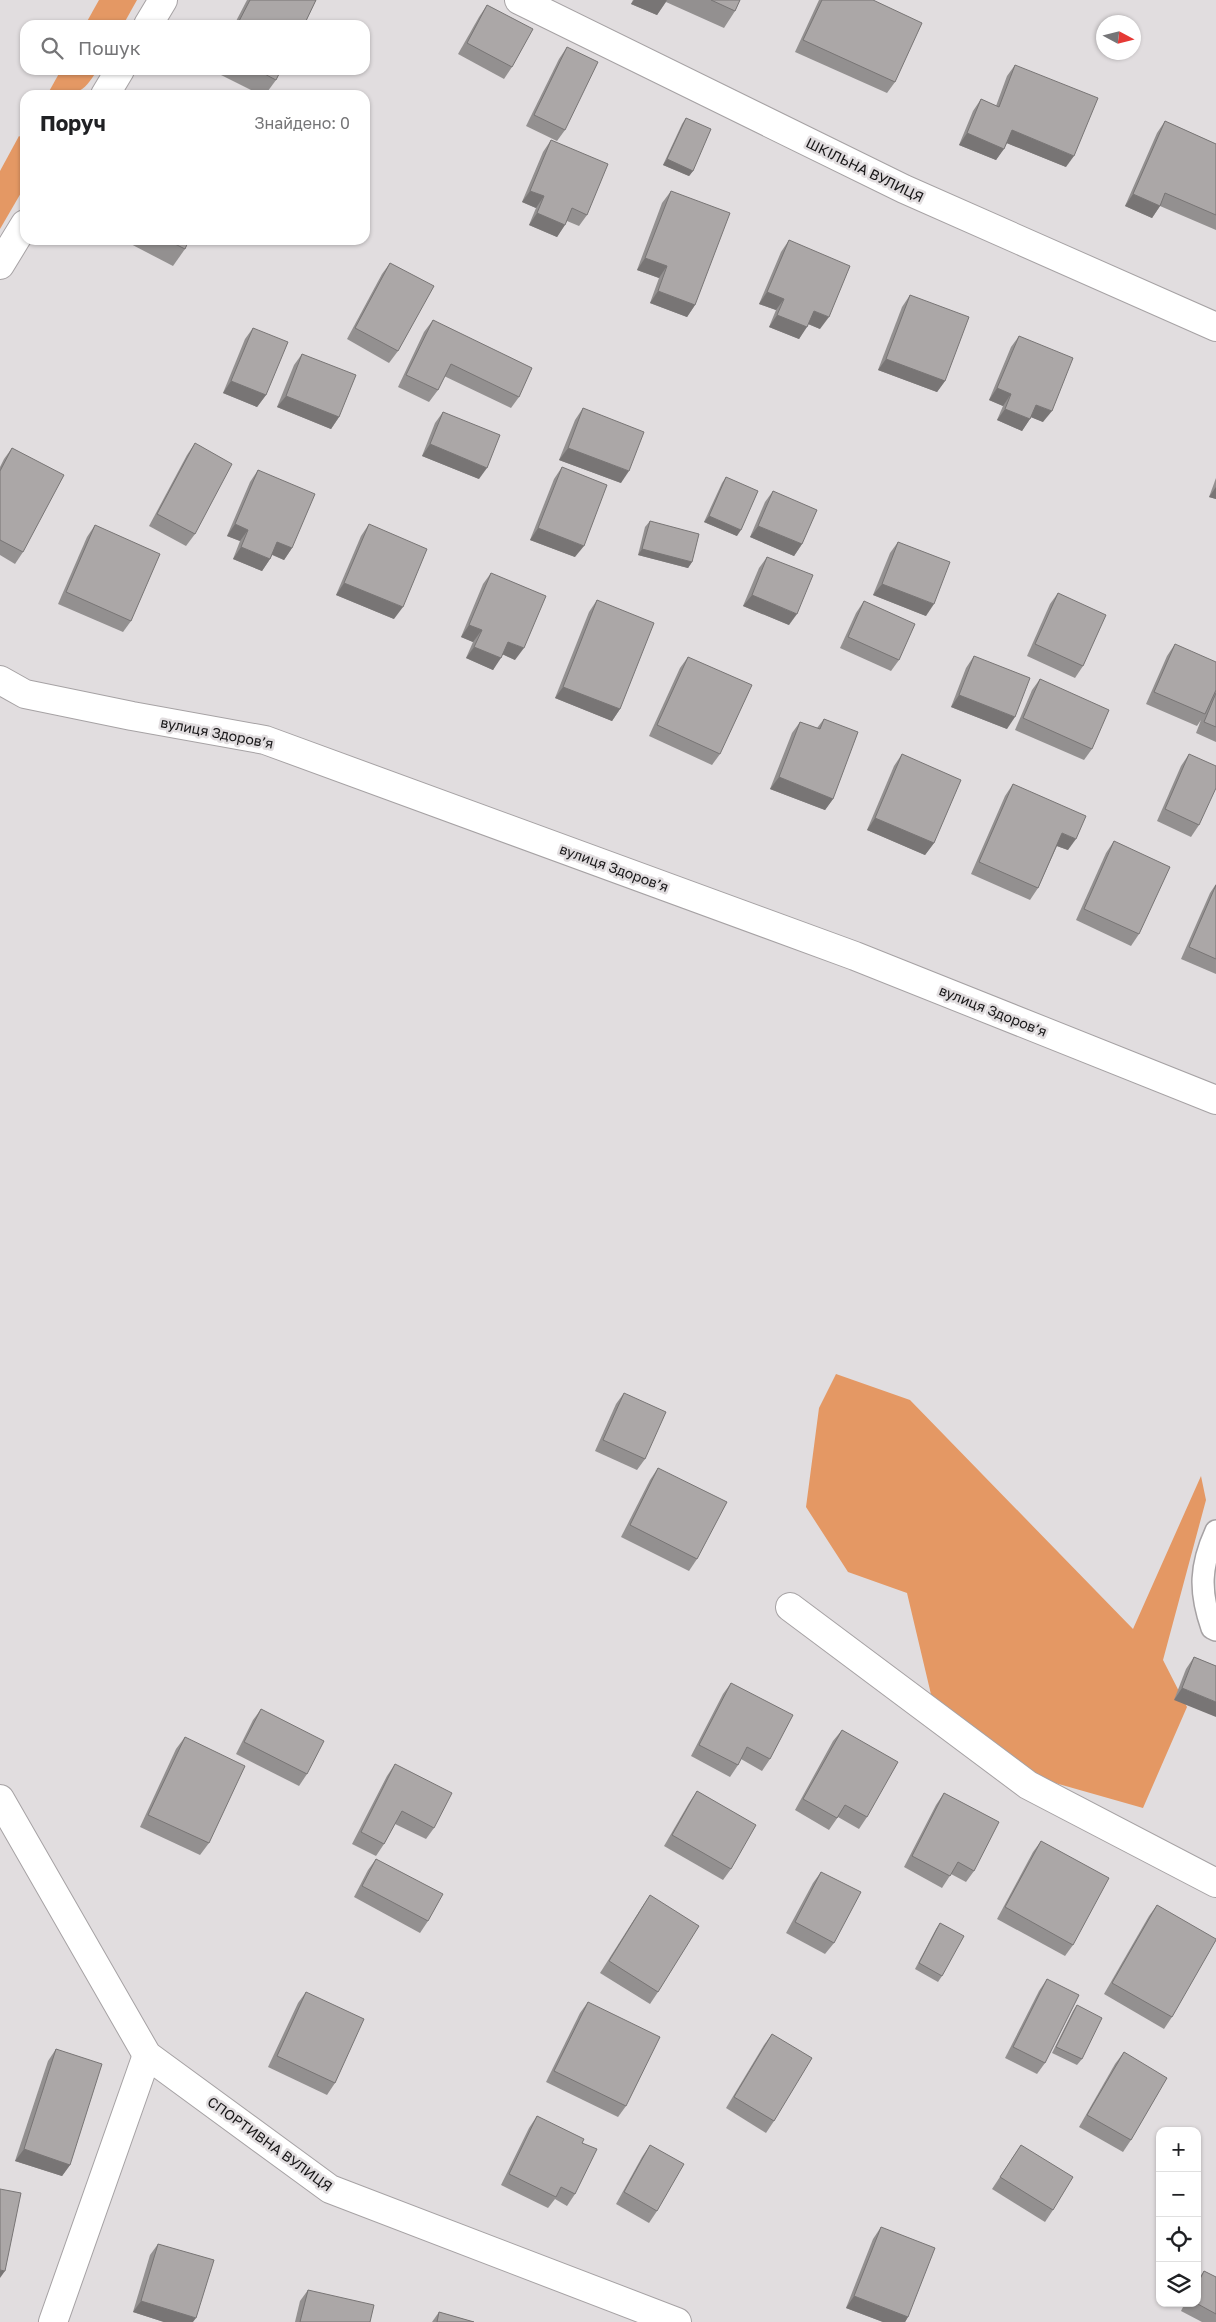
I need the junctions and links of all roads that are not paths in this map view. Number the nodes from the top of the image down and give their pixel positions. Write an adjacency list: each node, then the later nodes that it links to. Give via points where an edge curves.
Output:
1 (163, 0): 3 (street)
2 (519, 0): 8 (street, ШКІЛЬНА ВУЛИЦЯ, via 904,189)
3 (151, 20)
4 (117, 75): 5 (street)
5 (108, 90)
6 (20, 232): 7 (street)
7 (0, 265)
8 (1216, 327)
9 (0, 680): 10 (street, вулиця Здоровʼя, via 25,694 265,740 855,956)
10 (1216, 1100)
11 (1216, 1530): 13 (lane, via 1202,1584 1204,1606 1212,1628)
12 (790, 1607): 15 (street, via 1028,1785)
13 (1216, 1630)
14 (0, 1799): 16 (street, СПОРТИВНА ВУЛИЦЯ)
15 (1216, 1884)
16 (147, 2055): 17 (street); 18 (street, СПОРТИВНА ВУЛИЦЯ, via 330,2189)
17 (52, 2322)
18 (677, 2322)

